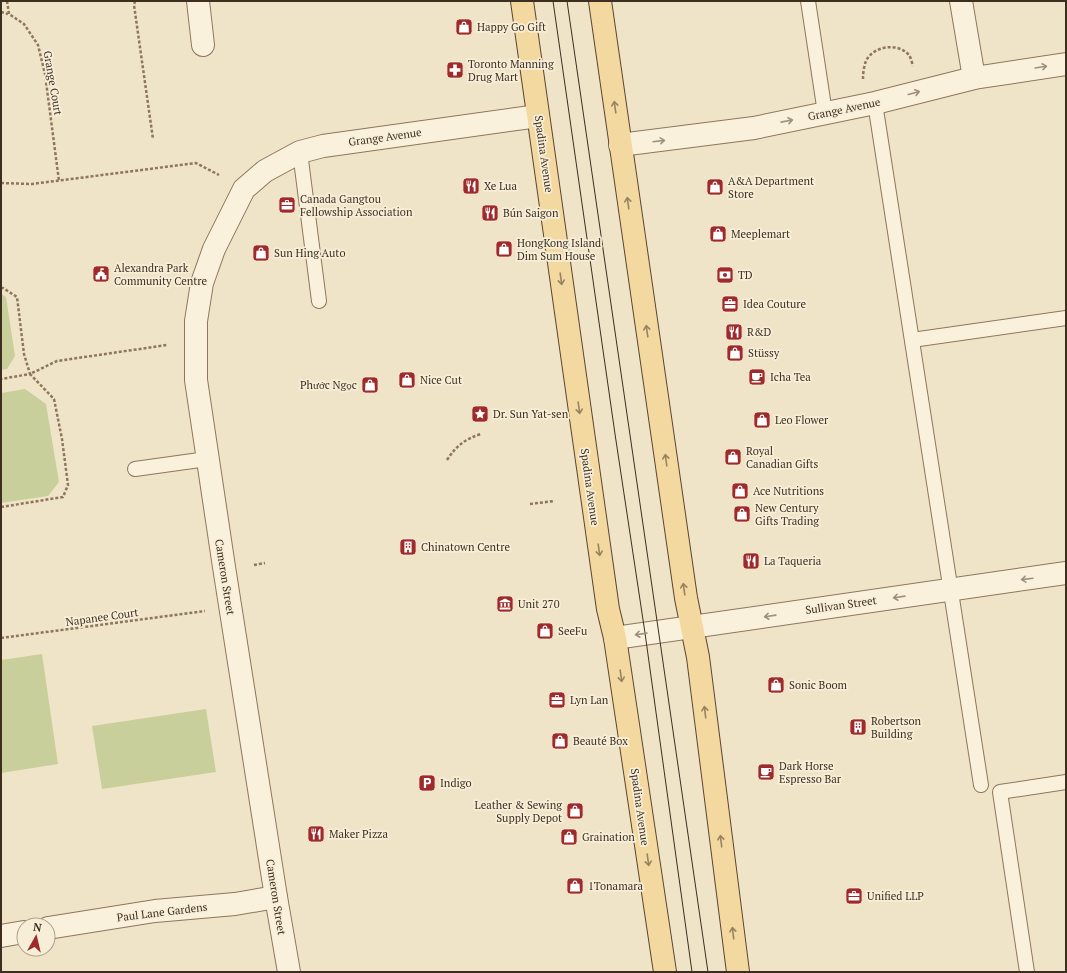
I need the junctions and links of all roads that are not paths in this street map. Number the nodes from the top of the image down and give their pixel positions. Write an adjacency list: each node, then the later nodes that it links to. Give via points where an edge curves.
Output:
1 (198, 1): 6 (street)
2 (522, 1): 11 (main road, Spadina Avenue)
3 (600, 1): 12 (main road, one-way to 3)
4 (808, 1): 10 (lane)
5 (961, 1): 8 (street)
6 (203, 45)
7 (1066, 64): 8 (street, Grange Avenue, one-way to 7)
8 (974, 78): 9 (street, Grange Avenue, one-way to 8)
9 (875, 103): 10 (street, Grange Avenue); 17 (lane)
10 (825, 114): 12 (street, Grange Avenue, one-way to 10, via 754,128)
11 (538, 116): 13 (street, Grange Avenue, via 322,146); 23 (main road, Spadina Avenue, one-way to 23, via 608,609)
12 (620, 146): 22 (main road, one-way to 12)
13 (300, 152): 14 (street, Grange Avenue, via 265,171); 15 (lane)
14 (244, 189): 18 (street, Cameron Street, via 214,249 202,283 196,321 196,380)
15 (319, 301)
16 (1066, 318): 17 (lane)
17 (912, 340): 21 (lane)
18 (208, 459): 19 (lane); 26 (street, Cameron Street)
19 (135, 469)
20 (1066, 573): 21 (street, Sullivan Street, one-way to 21)
21 (951, 590): 22 (street, Sullivan Street, one-way to 22); 25 (lane)
22 (691, 627): 23 (street, Sullivan Street, one-way to 23); 32 (main road, one-way to 22, via 698,657)
23 (615, 638): 31 (main road, Spadina Avenue, one-way to 31)
24 (1066, 782): 33 (lane, via 1000,792)
25 (981, 785)
26 (276, 897): 27 (street, Paul Lane Gardens, via 235,904 155,911); 30 (street, Cameron Street)
27 (56, 927)
28 (16, 933): 29 (street)
29 (1, 936)
30 (289, 972)
31 (665, 972)
32 (738, 972)
33 (1027, 972)

